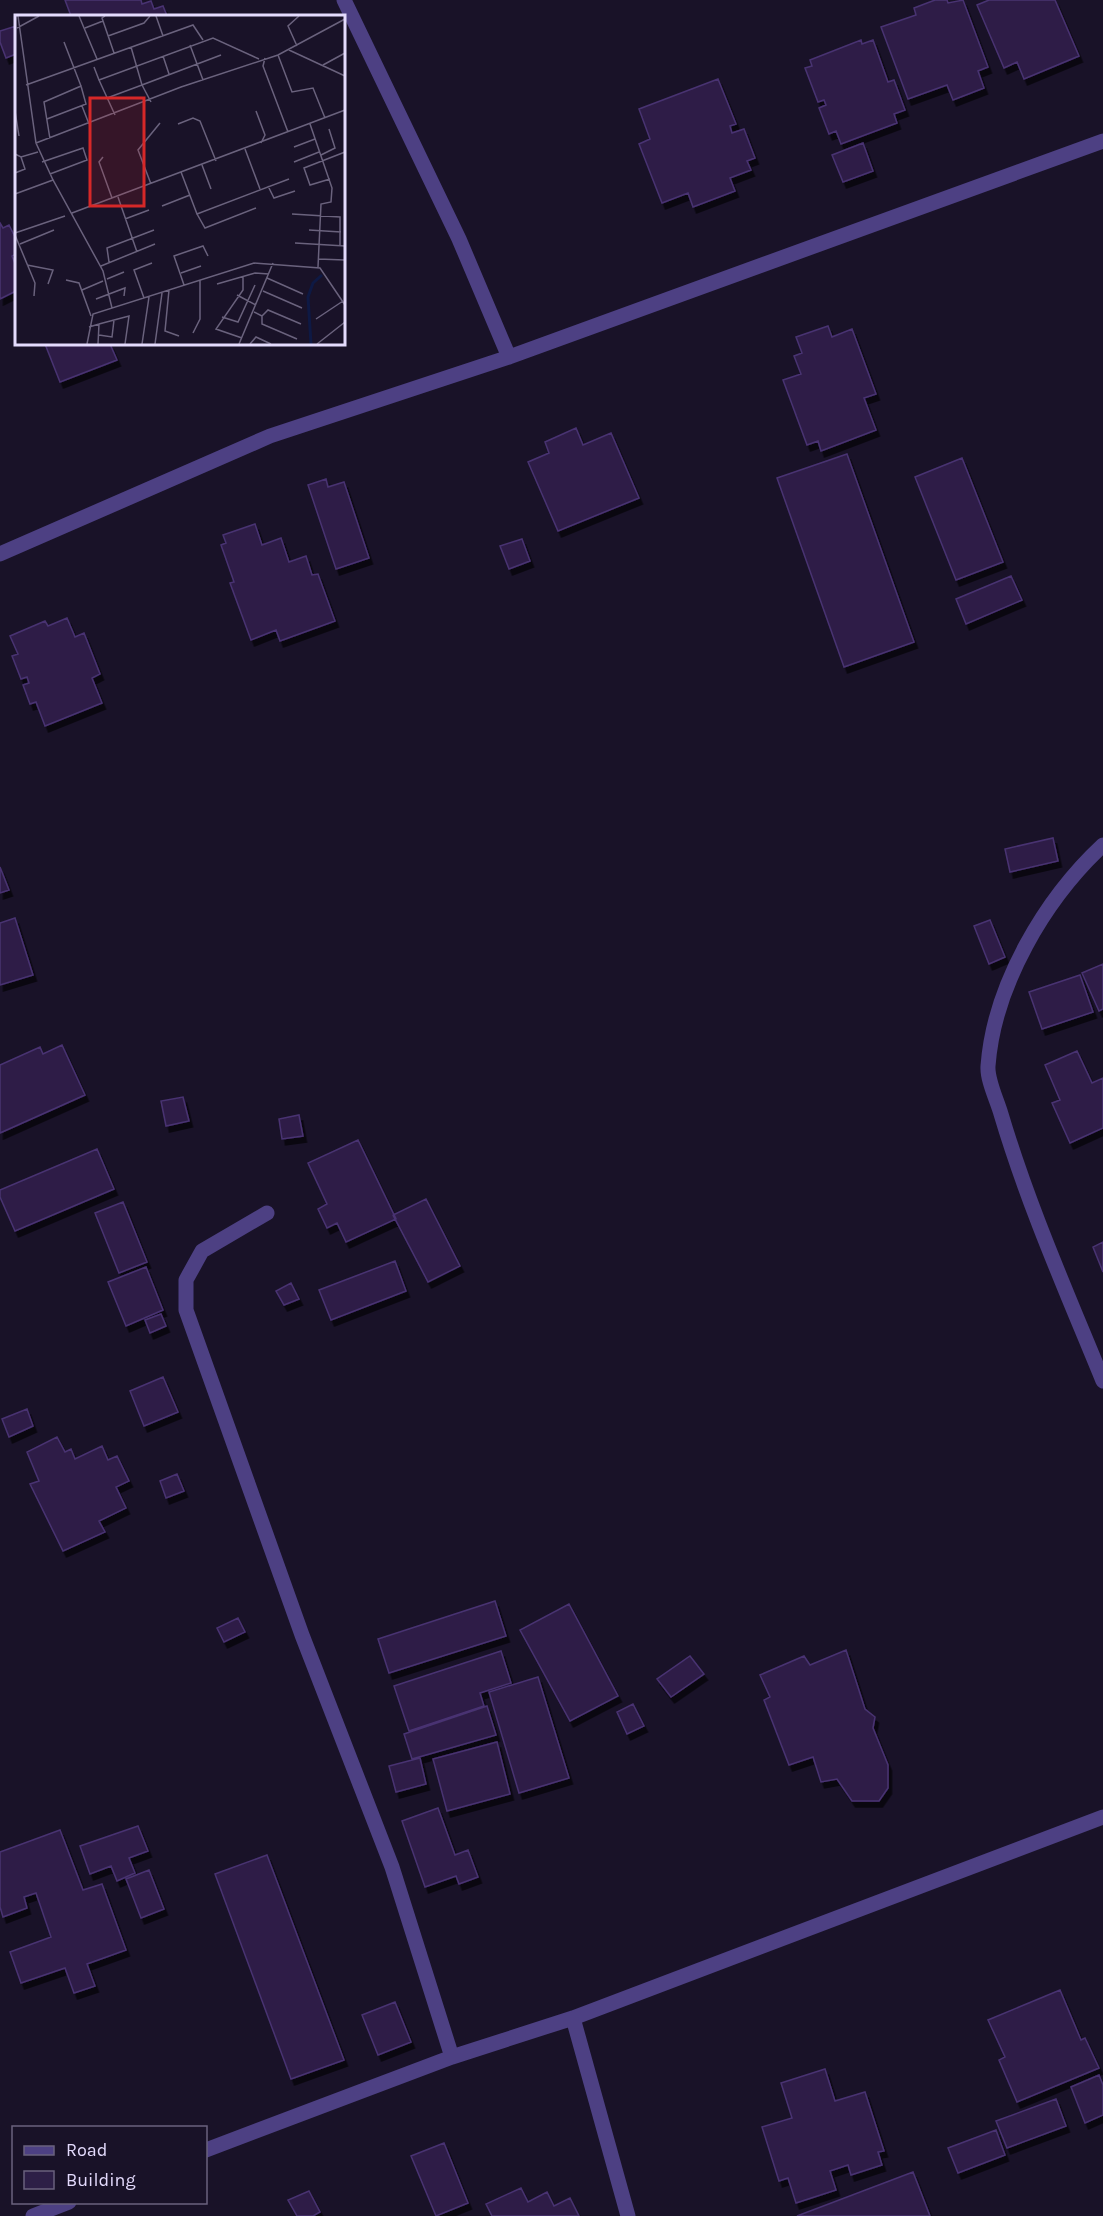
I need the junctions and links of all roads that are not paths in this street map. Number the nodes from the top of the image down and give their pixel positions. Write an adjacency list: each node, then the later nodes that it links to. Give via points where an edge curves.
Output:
1 (349, 2): 3 (street)
2 (1103, 141): 3 (street)
3 (509, 357): 4 (street, via 270,436)
4 (0, 554)
5 (1103, 845): 7 (street, via 1082,864 1035,930 1003,991 987,1068 1017,1171)
6 (267, 1213): 10 (street, via 202,1251 186,1280 186,1310 302,1635 392,1867)
7 (1103, 1381)
8 (1103, 1818): 9 (street)
9 (573, 2018): 10 (street); 14 (street)
10 (452, 2057): 11 (street)
11 (207, 2150)
12 (64, 2204): 13 (street)
13 (33, 2216)
14 (628, 2216)

